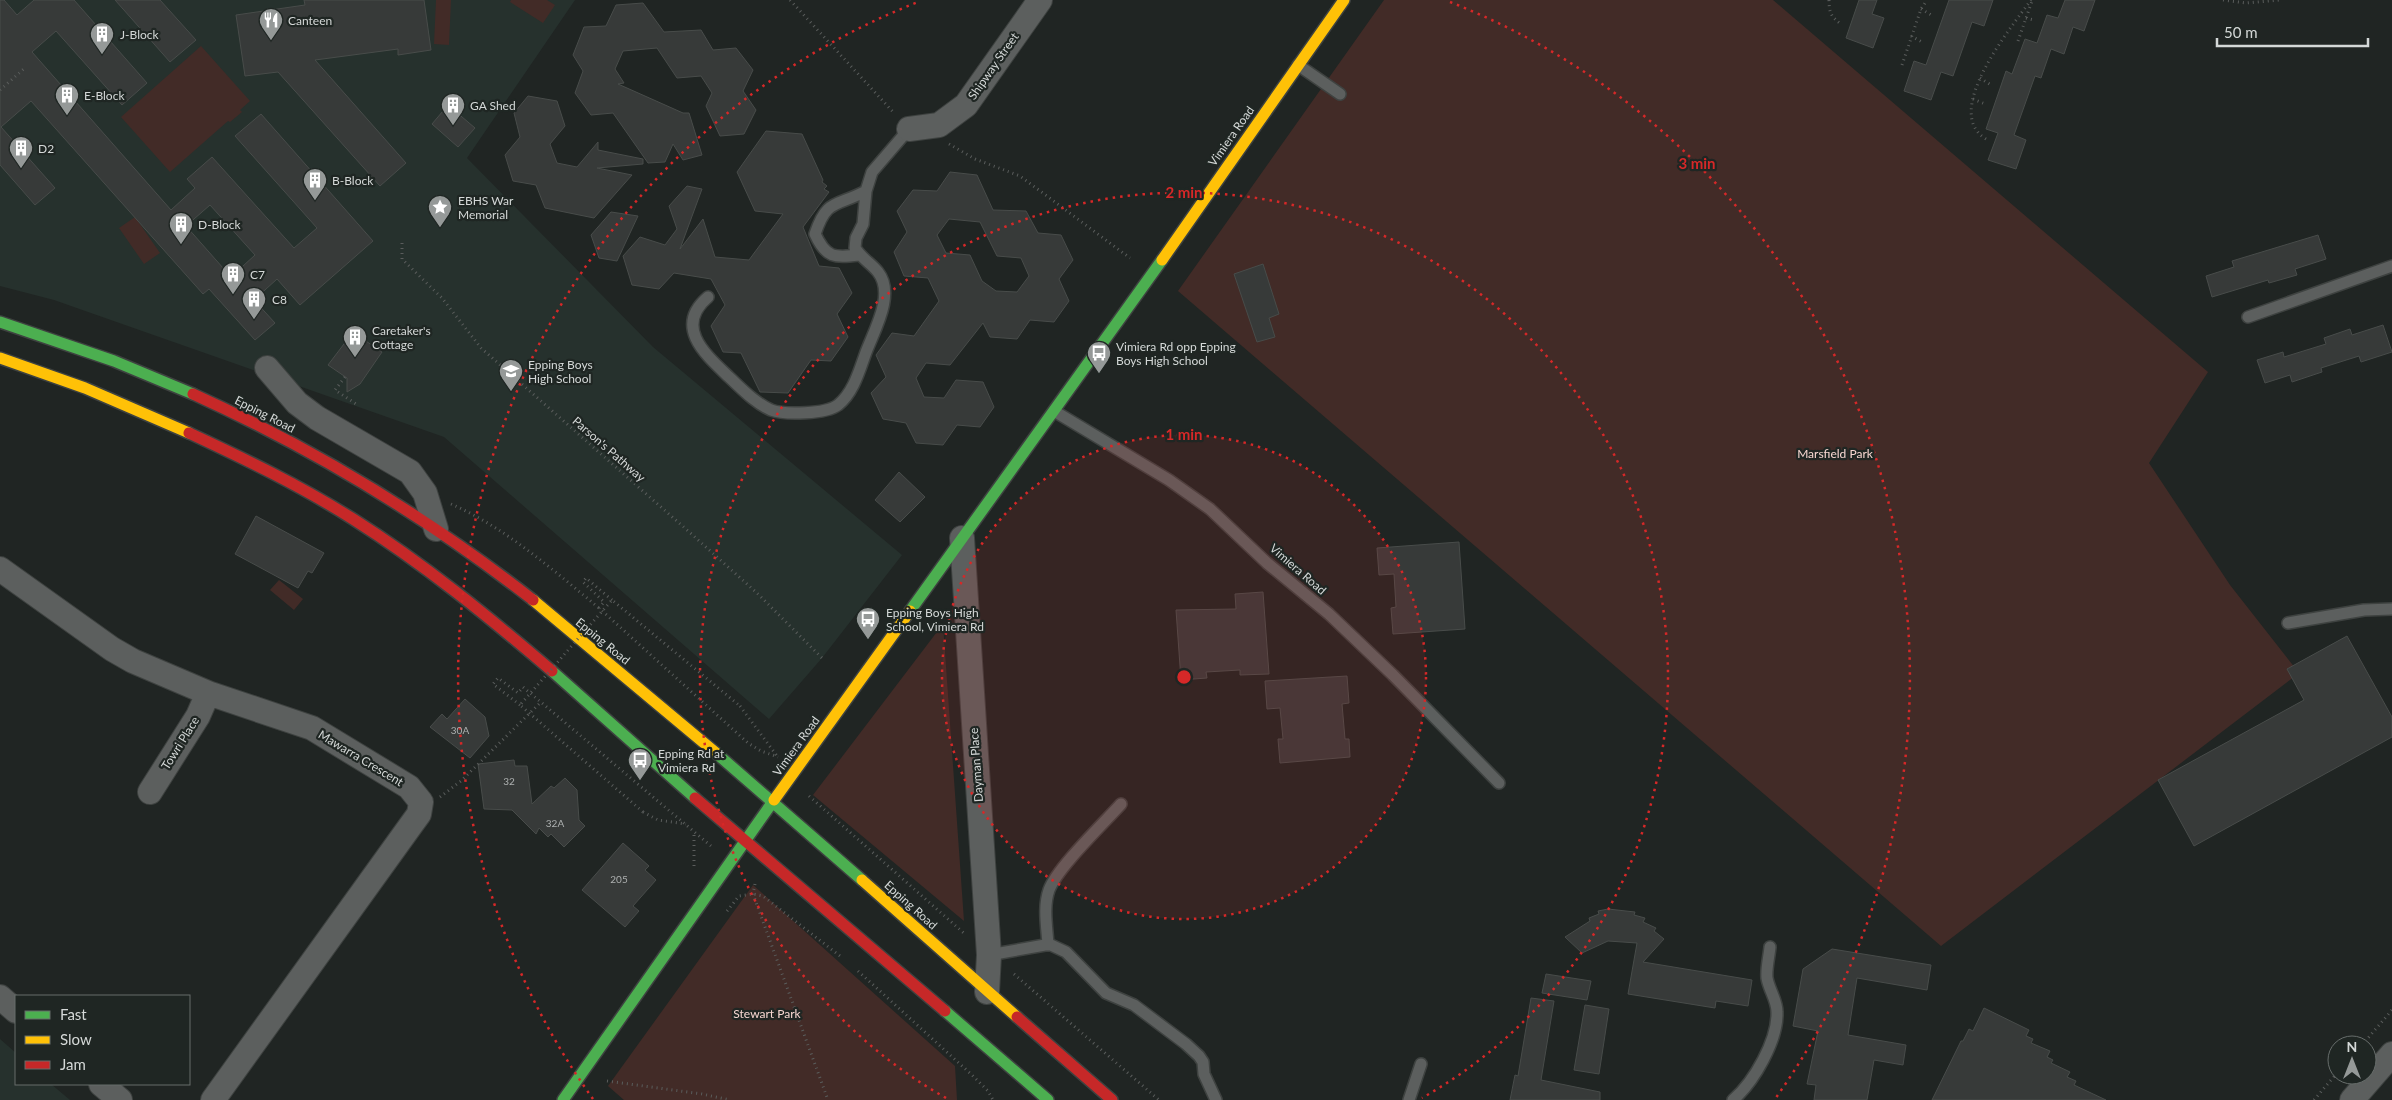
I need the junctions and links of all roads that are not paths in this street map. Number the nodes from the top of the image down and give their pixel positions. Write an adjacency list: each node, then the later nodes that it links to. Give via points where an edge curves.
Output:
1 (1040, 0): 5 (street, Shipway Street, via 966,105 939,125)
2 (1344, 0): 3 (main road, Vimiera Road)
3 (1298, 65): 4 (lane); 14 (main road, Vimiera Road)
4 (1340, 94)
5 (909, 129): 6 (lane, via 872,172)
6 (866, 190): 7 (lane, via 863,224 856,238 855,248); 7 (lane, via 835,203 821,215 814,234 822,250 837,257)
7 (859, 255): 9 (lane, via 884,282 884,306 850,391 837,406 792,414 772,410 744,392 700,349 695,339 692,326 697,306)
8 (2392, 266): 10 (lane)
9 (708, 297)
10 (2248, 317)
11 (0, 322): 15 (main road, Epping Road, via 168,382 266,429 371,487)
12 (0, 358): 25 (main road, via 167,422 279,477 371,531 450,587 561,677)
13 (267, 368): 15 (street, via 297,402 318,418 410,472 425,493)
14 (1053, 410): 16 (main road, Vimiera Road); 21 (lane, Vimiera Road, via 1169,480 1210,509 1267,563 1329,614)
15 (436, 529): 23 (main road, Epping Road, via 554,618)
16 (962, 538): 23 (main road, Vimiera Road); 28 (street, Dayman Place)
17 (0, 569): 20 (street, Mawarra Crescent, via 112,649)
18 (2392, 609): 19 (lane, via 2356,611)
19 (2288, 623)
20 (208, 693): 22 (street, Towri Place, via 198,716); 36 (street, Mawarra Crescent, via 312,728 409,787 421,802 419,814)
21 (1499, 783)
22 (150, 792)
23 (774, 800): 25 (main road, Vimiera Road); 29 (main road, Epping Road)
24 (1121, 804): 26 (lane, via 1057,874 1049,891 1046,911)
25 (746, 842): 37 (main road, Vimiera Road); 38 (main road)
26 (1048, 945): 28 (lane); 40 (lane, via 1066,952 1106,993 1134,1005 1199,1056)
27 (1770, 947): 42 (lane, via 1767,978 1777,1011 1776,1024 1758,1070 1745,1090)
28 (988, 955): 29 (street, Dayman Place)
29 (987, 992): 39 (main road, Epping Road)
30 (0, 997): 31 (street)
31 (15, 1010)
32 (2392, 1054): 43 (street)
33 (1420, 1064): 41 (lane)
34 (102, 1085): 35 (street)
35 (120, 1100)
36 (214, 1100)
37 (563, 1100)
38 (1048, 1100)
39 (1112, 1100)
40 (1216, 1100)
41 (1409, 1100)
42 (1733, 1100)
43 (2352, 1100)

